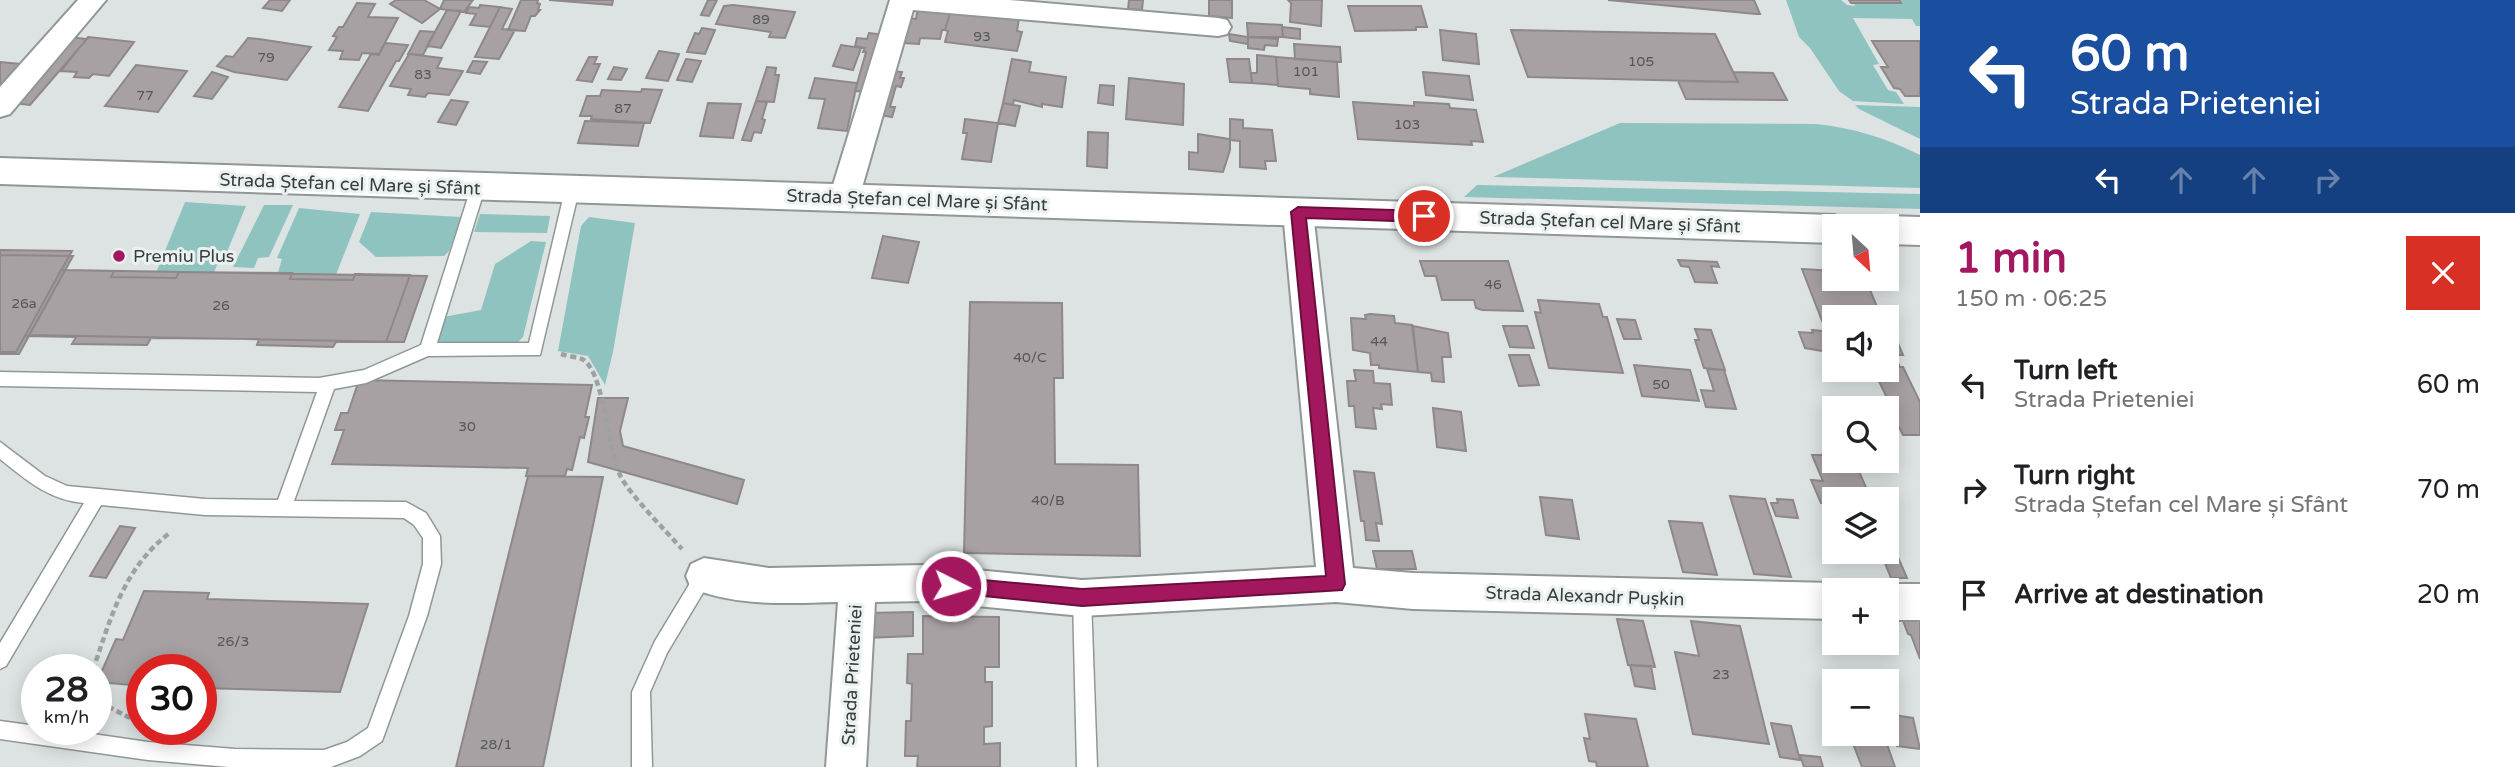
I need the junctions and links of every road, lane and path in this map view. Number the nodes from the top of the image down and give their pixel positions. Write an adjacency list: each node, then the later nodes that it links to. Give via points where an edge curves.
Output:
1 (93, 0): 4 (street)
2 (903, 0): 3 (street); 8 (street)
3 (1218, 27)
4 (0, 107)
5 (0, 172): 6 (street, Strada Ștefan cel Mare și Sfânt)
6 (478, 188): 7 (street, Strada Ștefan cel Mare și Sfânt); 13 (lane)
7 (572, 190): 8 (street, Strada Ștefan cel Mare și Sfânt); 14 (lane)
8 (844, 198): 9 (street, Strada Ștefan cel Mare și Sfânt)
9 (1298, 212): 10 (street, Strada Ștefan cel Mare și Sfânt); 23 (street)
10 (1822, 229)
11 (1899, 230): 12 (street)
12 (1920, 231)
13 (427, 349): 14 (lane); 16 (lane, via 366,376)
14 (536, 350): 21 (path, via 584,360 593,372 620,475)
15 (0, 379): 16 (lane)
16 (328, 383): 20 (lane)
17 (0, 449): 18 (lane, via 45,484 65,494)
18 (96, 498): 19 (lane); 29 (lane)
19 (205, 507): 20 (lane); 28 (path, via 150,548 118,597)
20 (283, 509): 31 (lane, via 406,510 420,519 431,536 432,564 414,629 375,734 324,760)
21 (704, 576): 22 (street, Strada Prieteniei, via 769,586); 32 (lane, via 661,647 641,692)
22 (857, 583): 24 (street, Strada Prieteniei, via 925,583); 33 (street, Strada Prieteniei)
23 (1336, 584): 24 (street, Strada Prieteniei); 25 (street, Strada Alexandr Pușkin, via 1426,592)
24 (1082, 598): 34 (lane)
25 (1822, 601)
26 (1899, 602): 27 (street)
27 (1920, 602)
28 (98, 654)
29 (0, 660)
30 (0, 730): 31 (lane)
31 (233, 762)
32 (642, 767)
33 (846, 767)
34 (1087, 767)

